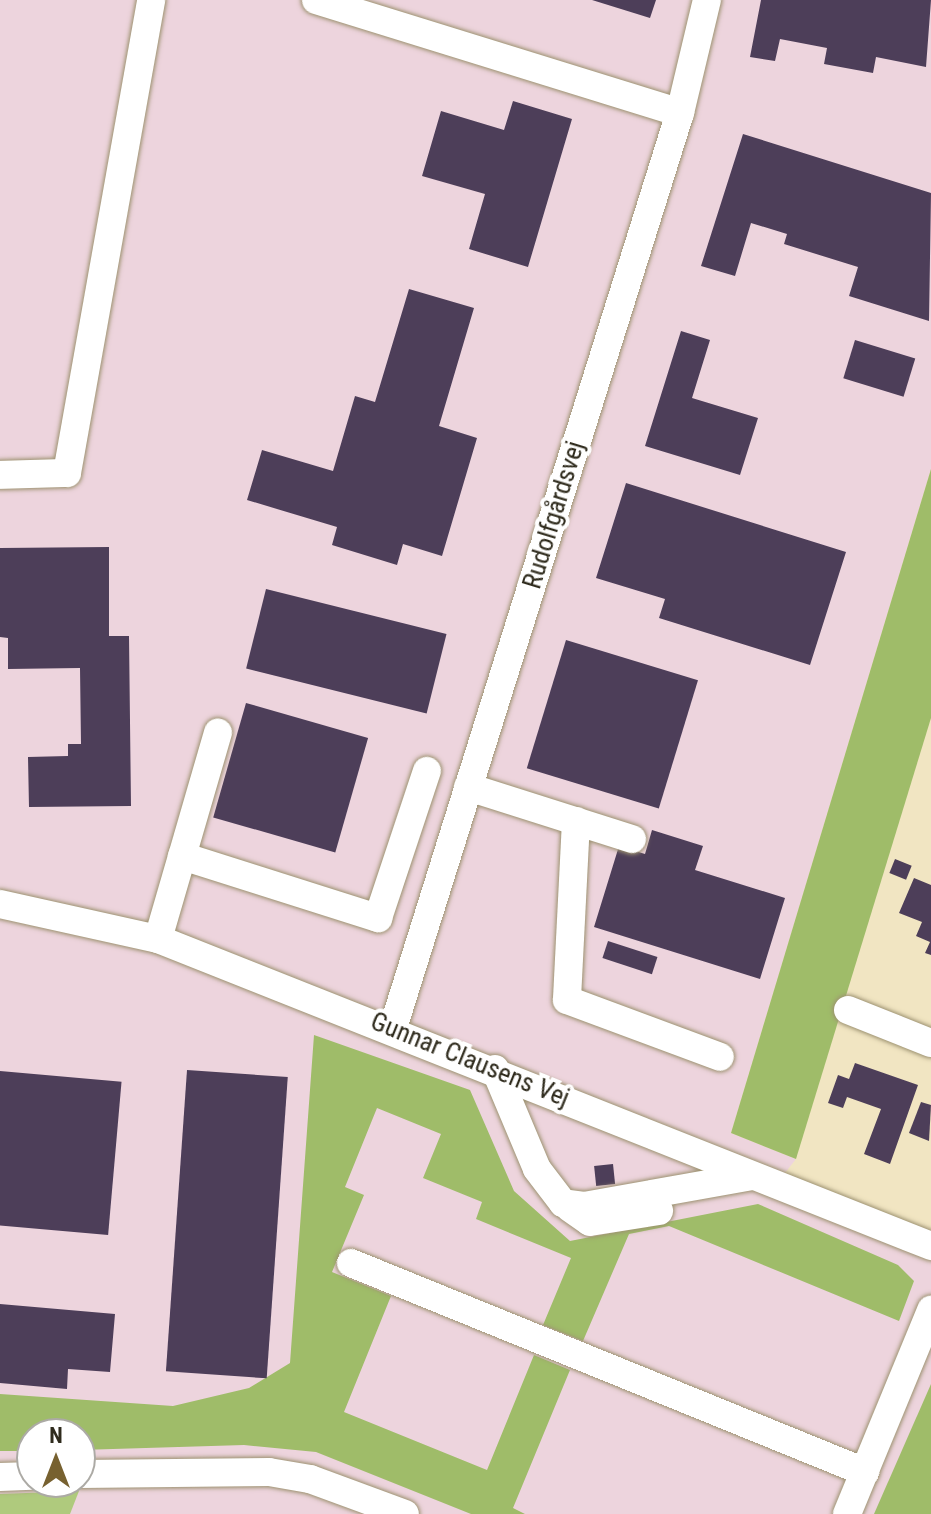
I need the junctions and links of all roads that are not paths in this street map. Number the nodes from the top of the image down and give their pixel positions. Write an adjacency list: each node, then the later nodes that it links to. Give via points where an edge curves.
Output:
1 (151, 0): 5 (street, via 67,473)
2 (316, 0): 4 (street)
3 (707, 0): 4 (street, Rudolfgårdsvej)
4 (680, 113): 8 (street, Rudolfgårdsvej)
5 (0, 475)
6 (218, 733): 13 (street)
7 (427, 771): 9 (street)
8 (468, 787): 10 (street); 11 (street, Rudolfgårdsvej)
9 (412, 815): 11 (street); 13 (street, via 378,918)
10 (576, 821): 12 (street); 19 (street, via 567,1000)
11 (455, 828): 17 (street, Rudolfgårdsvej)
12 (632, 839)
13 (182, 856): 15 (street)
14 (0, 904): 15 (street, Gunnar Clausens Vej)
15 (158, 939): 17 (street, Gunnar Clausens Vej)
16 (848, 1010): 18 (street)
17 (393, 1028): 20 (street, Gunnar Clausens Vej)
18 (931, 1043)
19 (720, 1057)
20 (495, 1069): 21 (street, Gunnar Clausens Vej); 21 (street, via 537,1169 563,1203 584,1206)
21 (756, 1175): 22 (street, Gunnar Clausens Vej)
22 (931, 1246)
23 (351, 1263): 25 (street)
24 (931, 1310): 25 (street)
25 (865, 1472): 28 (street)
26 (96, 1474): 27 (street, via 269,1472 310,1479)
27 (405, 1514)
28 (847, 1514)

